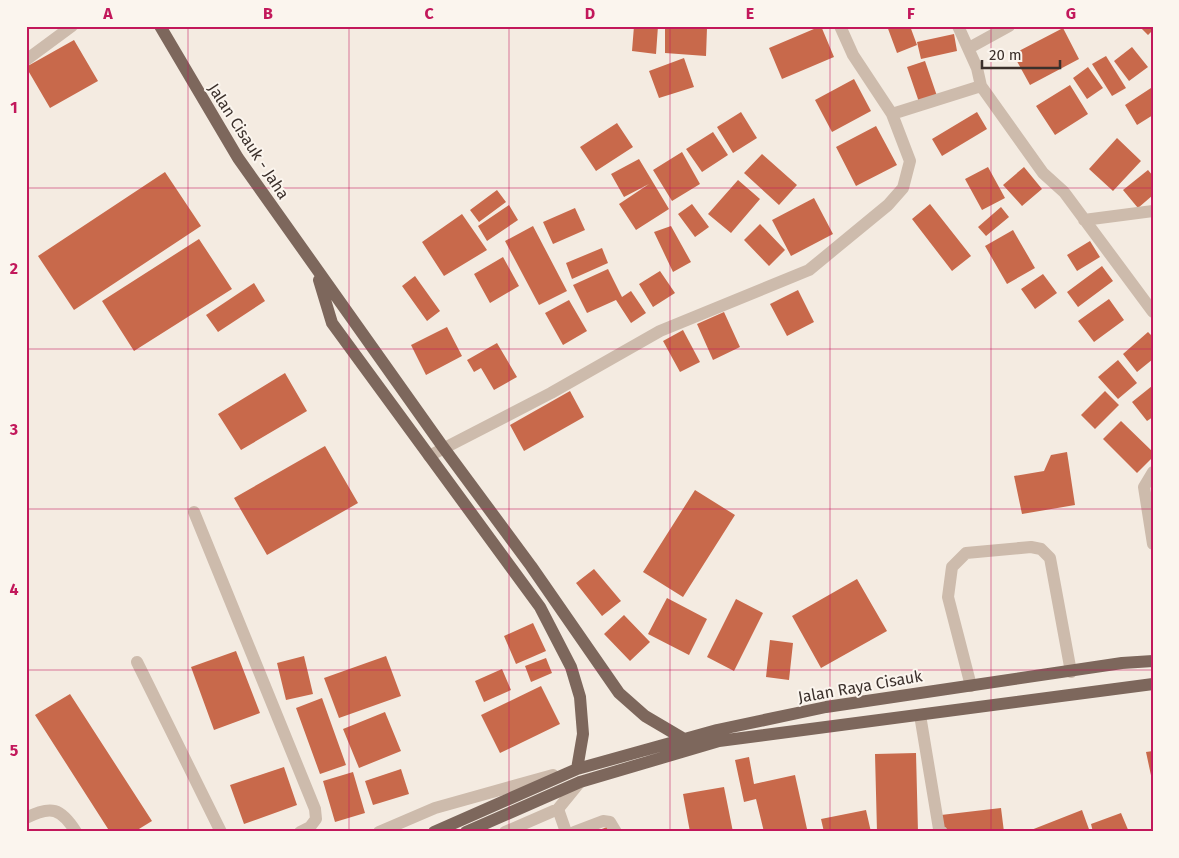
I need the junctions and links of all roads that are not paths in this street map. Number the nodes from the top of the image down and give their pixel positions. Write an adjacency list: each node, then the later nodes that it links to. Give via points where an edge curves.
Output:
1 (72, 26): 7 (street)
2 (160, 26): 12 (main road, Jalan Cisauk - Jaha, via 238,158)
3 (840, 26): 9 (street, via 853,55)
4 (958, 26): 6 (street)
5 (1010, 26): 6 (street)
6 (969, 48): 8 (street)
7 (26, 60)
8 (981, 86): 9 (street); 11 (street, via 1043,173 1064,192)
9 (892, 114): 14 (street, via 910,161 903,188 888,205 809,270 660,331 551,393)
10 (1153, 210): 11 (street)
11 (1084, 220): 13 (street)
12 (316, 269): 14 (main road, Jalan Cisauk - Jaha); 15 (main road, via 332,323)
13 (1153, 312)
14 (443, 447): 15 (street); 25 (main road, Jalan Cisauk - Jaha, via 619,693 645,716)
15 (429, 456): 26 (main road, via 540,606 571,667 580,697 583,734)
16 (1153, 472): 18 (street, via 1144,488)
17 (194, 512): 32 (street, via 315,810 316,819)
18 (1153, 544)
19 (1153, 661): 21 (main road, Jalan Raya Cisauk)
20 (137, 662): 31 (street)
21 (1071, 672): 23 (main road, Jalan Raya Cisauk); 23 (street, via 1050,558 1042,549 1031,547 966,553 952,567 948,597)
22 (1153, 684): 24 (main road, Jalan Raya Cisauk)
23 (971, 686): 25 (main road, Jalan Raya Cisauk, via 826,707)
24 (920, 715): 27 (main road, Jalan Raya Cisauk, via 719,741); 40 (street)
25 (684, 738): 26 (main road, Jalan Raya Cisauk)
26 (577, 768): 33 (street, Jalan Raya Cisauk, via 435,808); 34 (main road, Jalan Raya Cisauk)
27 (580, 782): 28 (street); 35 (main road, Jalan Raya Cisauk)
28 (558, 809): 36 (street); 37 (street)
29 (26, 818): 30 (street, via 43,809 58,811)
30 (76, 832)
31 (221, 832)
32 (300, 832)
33 (380, 832)
34 (434, 832)
35 (466, 832)
36 (505, 832)
37 (566, 832)
38 (574, 832): 39 (street, via 603,821 610,822)
39 (616, 832)
40 (942, 832)

